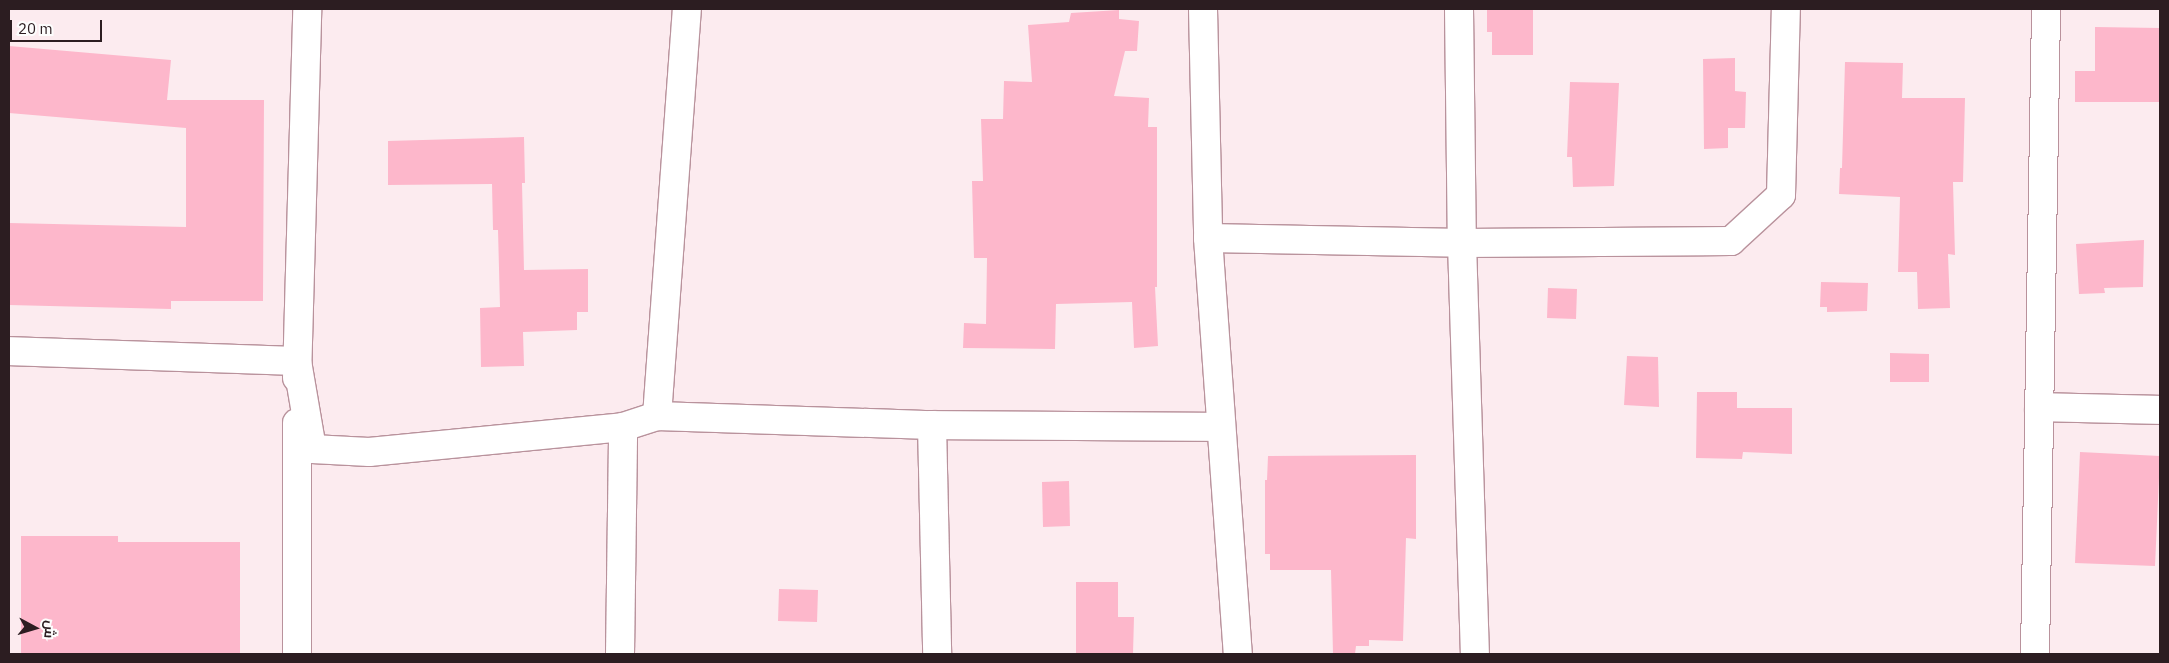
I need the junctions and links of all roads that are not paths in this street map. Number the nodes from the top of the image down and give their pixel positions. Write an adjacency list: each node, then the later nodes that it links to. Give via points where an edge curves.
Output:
1 (307, 9): 10 (street)
2 (687, 9): 13 (street)
3 (1203, 9): 7 (street)
4 (1460, 9): 8 (street)
5 (1786, 9): 8 (street, via 1781,195 1731,241)
6 (2046, 9): 11 (street)
7 (1208, 238): 8 (street); 16 (street)
8 (1462, 243): 21 (street)
9 (9, 352): 10 (street)
10 (297, 360): 15 (street, via 312,449 369,452); 17 (street)
11 (2039, 406): 12 (street); 22 (street)
12 (2160, 410)
13 (657, 416): 14 (street); 15 (street)
14 (932, 425): 16 (street); 19 (street)
15 (623, 426): 18 (street)
16 (1220, 427): 20 (street)
17 (296, 654)
18 (620, 654)
19 (937, 654)
20 (1238, 654)
21 (1474, 654)
22 (2035, 654)

